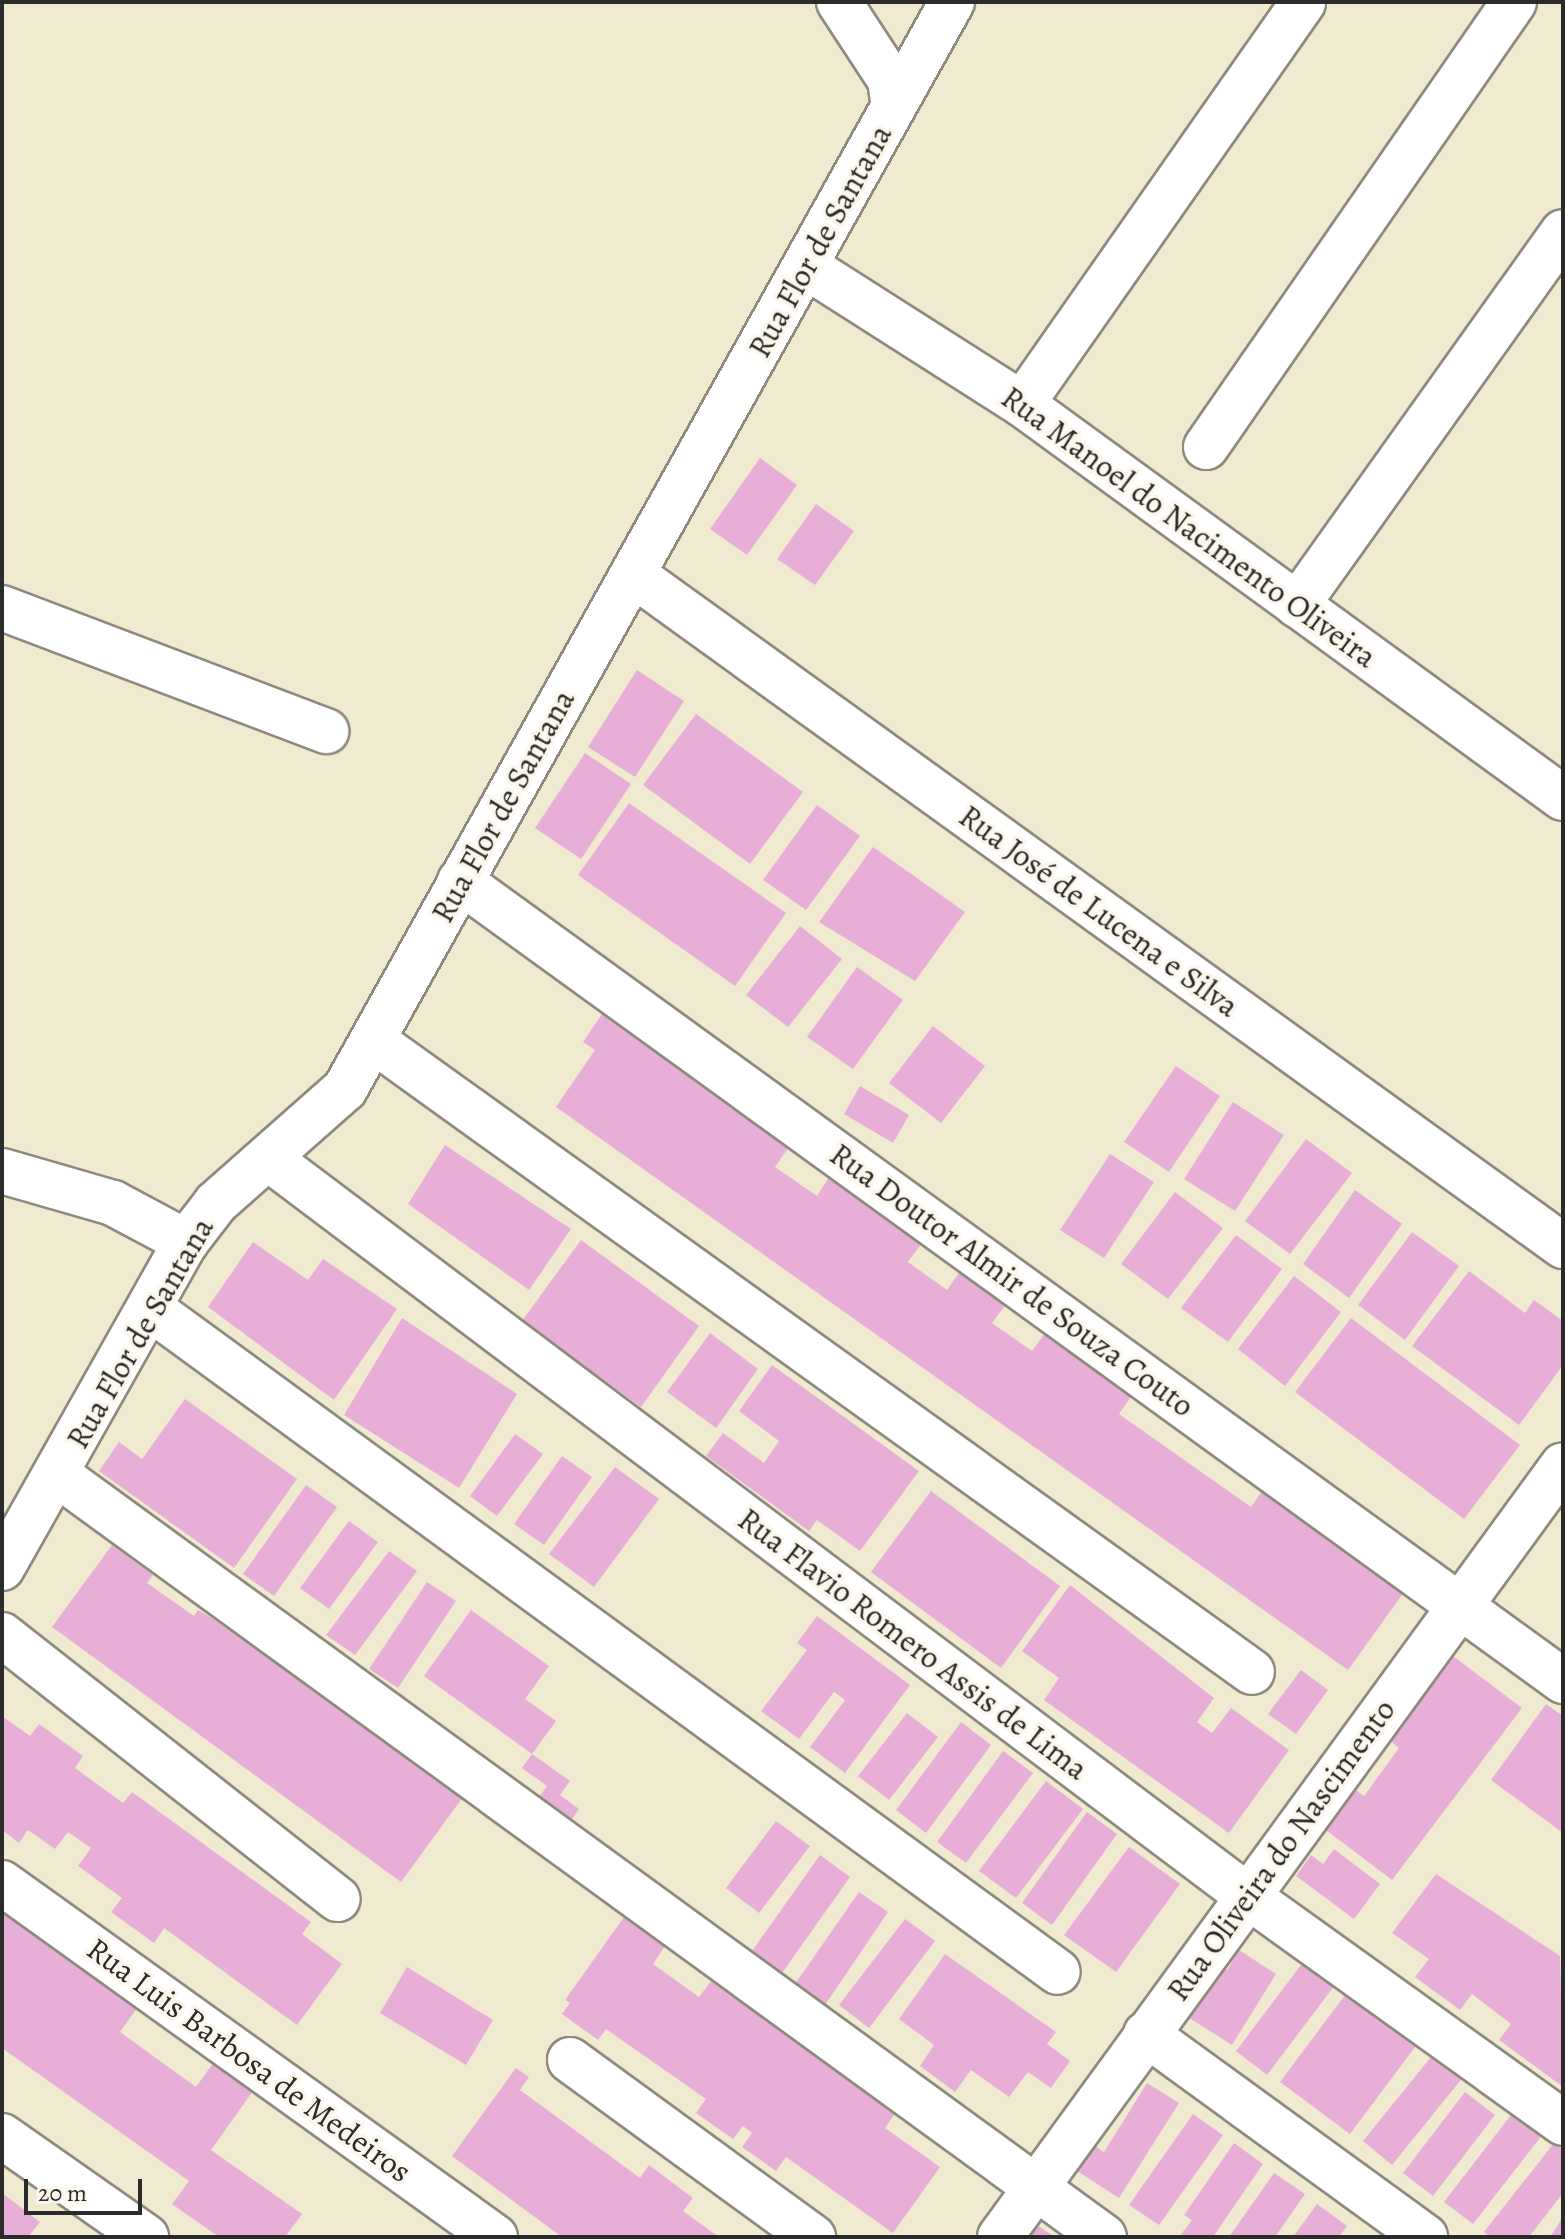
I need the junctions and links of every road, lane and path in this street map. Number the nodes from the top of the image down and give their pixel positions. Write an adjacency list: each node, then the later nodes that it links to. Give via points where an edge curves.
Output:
1 (839, 2): 5 (street, via 890,80)
2 (952, 2): 5 (street, Rua Flor de Santana)
3 (1303, 2): 8 (street)
4 (1514, 2): 9 (street)
5 (894, 107): 7 (street, Rua Flor de Santana)
6 (1563, 232): 11 (street)
7 (807, 267): 8 (street, Rua Manoel do Nacimento Oliveira); 10 (street, Rua Flor de Santana)
8 (1022, 404): 11 (street, Rua Manoel do Nacimento Oliveira)
9 (1206, 447)
10 (634, 575): 15 (street, Rua Flor de Santana); 20 (street, Rua José de Lucena e Silva)
11 (1297, 605): 14 (street, Rua Manoel do Nacimento Oliveira)
12 (2, 608): 13 (street)
13 (326, 731)
14 (1563, 798)
15 (460, 881): 16 (street, Rua Flor de Santana); 25 (street, Rua Doutor Almir de Souza Couto)
16 (374, 1041): 17 (street, Rua Flor de Santana, via 345,1089); 27 (street)
17 (268, 1158): 19 (street, Rua Flor de Santana, via 216,1203); 30 (street, Rua Flavio Romero Assis de Lima)
18 (2, 1171): 19 (street, via 113,1203)
19 (186, 1242): 21 (street, Rua Flor de Santana)
20 (1563, 1246)
21 (151, 1309): 23 (street, Rua Flor de Santana); 32 (street)
22 (1563, 1465): 25 (street, Rua Oliveira do Nascimento)
23 (58, 1475): 24 (street, Rua Flor de Santana); 37 (street)
24 (2, 1568)
25 (1460, 1604): 28 (street, Rua Doutor Almir de Souza Couto); 30 (street, Rua Oliveira do Nascimento)
26 (2, 1635): 31 (street)
27 (1252, 1672)
28 (1563, 1681)
29 (2, 1883): 39 (street, Rua Luis Barbosa de Medeiros)
30 (1249, 1897): 33 (street, Rua Oliveira do Nascimento); 35 (street, Rua Flavio Romero Assis de Lima)
31 (337, 1899)
32 (1058, 1972)
33 (1146, 2034): 37 (street, Rua Oliveira do Nascimento); 43 (street)
34 (570, 2060): 40 (street)
35 (1563, 2123)
36 (2, 2136): 38 (street)
37 (1036, 2187): 41 (street, Rua Oliveira do Nascimento); 42 (street)
38 (146, 2237)
39 (495, 2237)
40 (813, 2237)
41 (1000, 2237)
42 (1104, 2237)
43 (1425, 2237)

